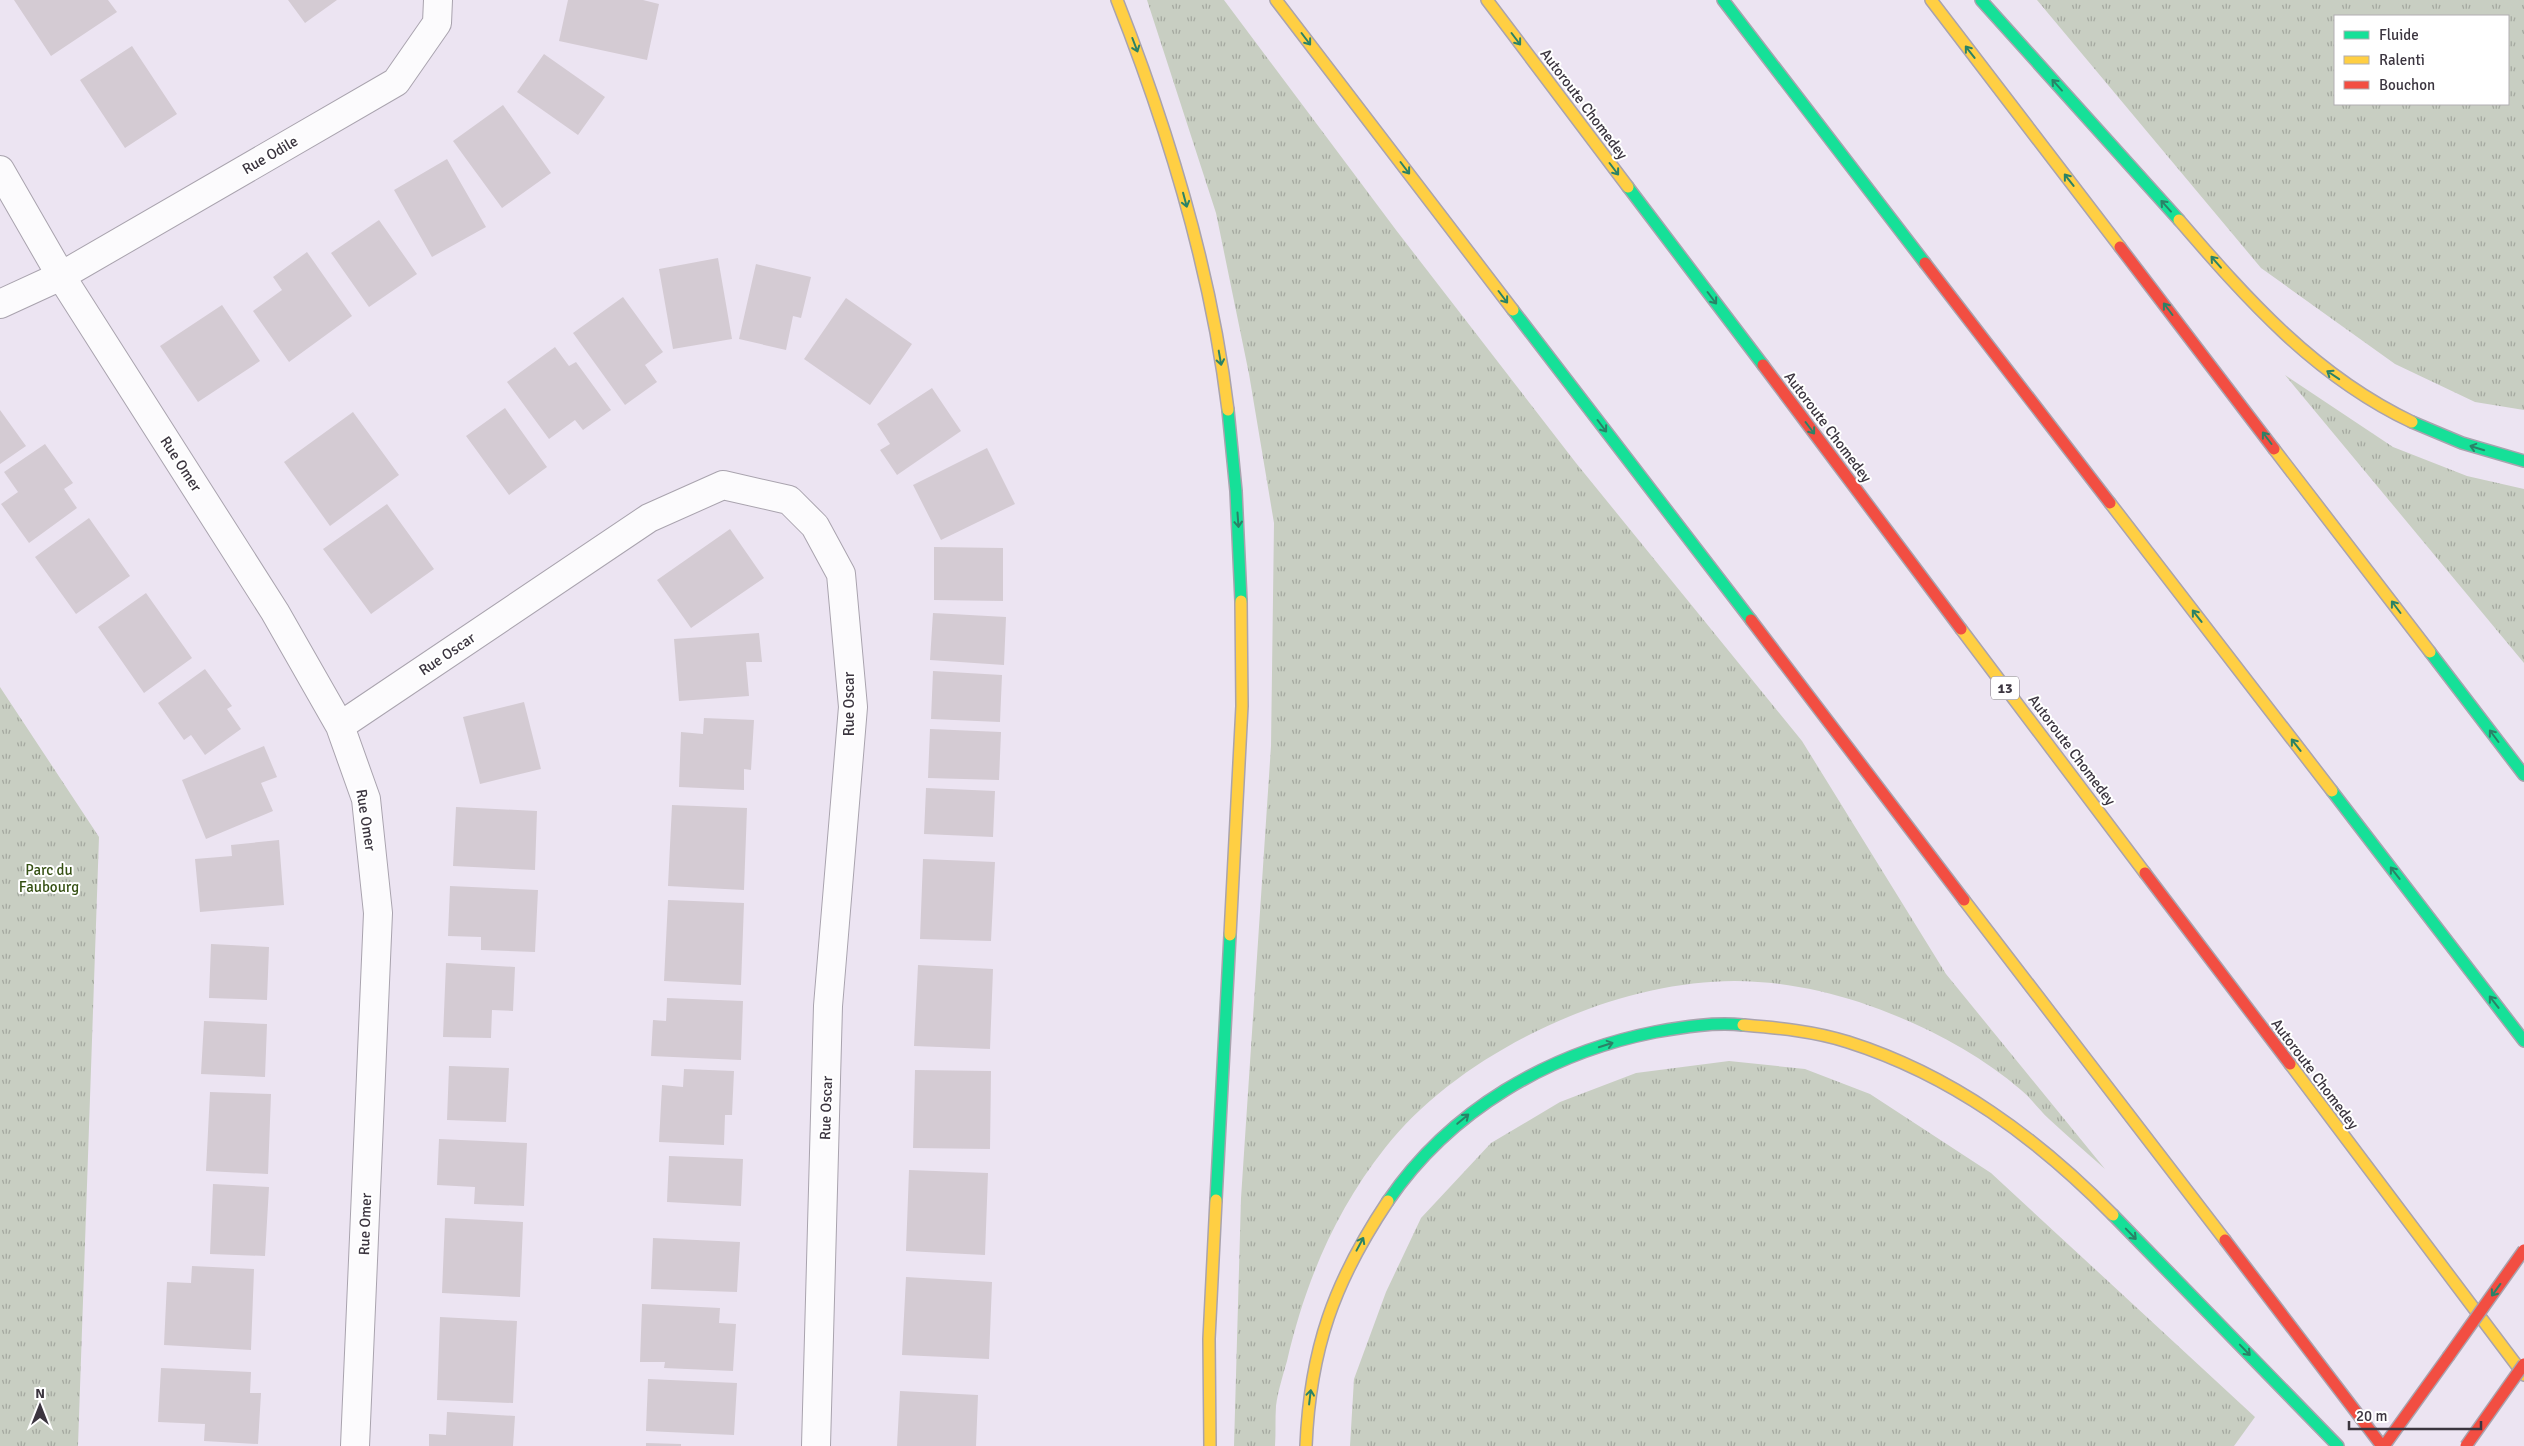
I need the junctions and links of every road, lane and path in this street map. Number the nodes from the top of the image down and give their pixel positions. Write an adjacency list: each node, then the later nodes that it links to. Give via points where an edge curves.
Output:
1 (438, 0): 9 (street, Rue Odile, via 437,23 396,82)
2 (1117, 0): 20 (main road, one-way to 20, via 1164,127 1192,225 1221,362 1238,519 1242,706 1209,1339)
3 (1276, 0): 23 (main road, one-way to 23)
4 (1487, 0): 17 (main road, Autoroute Chomedey / 13, one-way to 17)
5 (1723, 0): 14 (main road, one-way to 5)
6 (1931, 0): 13 (main road, one-way to 6)
7 (1981, 0): 11 (main road, one-way to 7, via 2470,446 2394,413 2322,368 2293,344)
8 (0, 170): 9 (street)
9 (61, 276): 10 (street, Rue Odile); 12 (street, Rue Omer, via 276,612)
10 (0, 304)
11 (2524, 461)
12 (340, 726): 18 (street, Rue Omer, via 366,799 378,913); 19 (street, Rue Oscar, via 650,518 723,485 789,500 816,526 841,574 853,707 828,1006)
13 (2524, 774)
14 (2524, 1041)
15 (2524, 1250): 23 (main road, one-way to 23, bridge)
16 (2524, 1364): 24 (main road, bridge)
17 (2524, 1375)
18 (355, 1446)
19 (816, 1446)
20 (1210, 1446)
21 (1306, 1446): 22 (main road, one-way to 22, via 1315,1365 1335,1297 1367,1230 1410,1170 1490,1098 1547,1066 1649,1032 1714,1024 1782,1026 1851,1042 1917,1066 1979,1102 2040,1147 2097,1199)
22 (2338, 1446)
23 (2383, 1446)
24 (2466, 1446)

